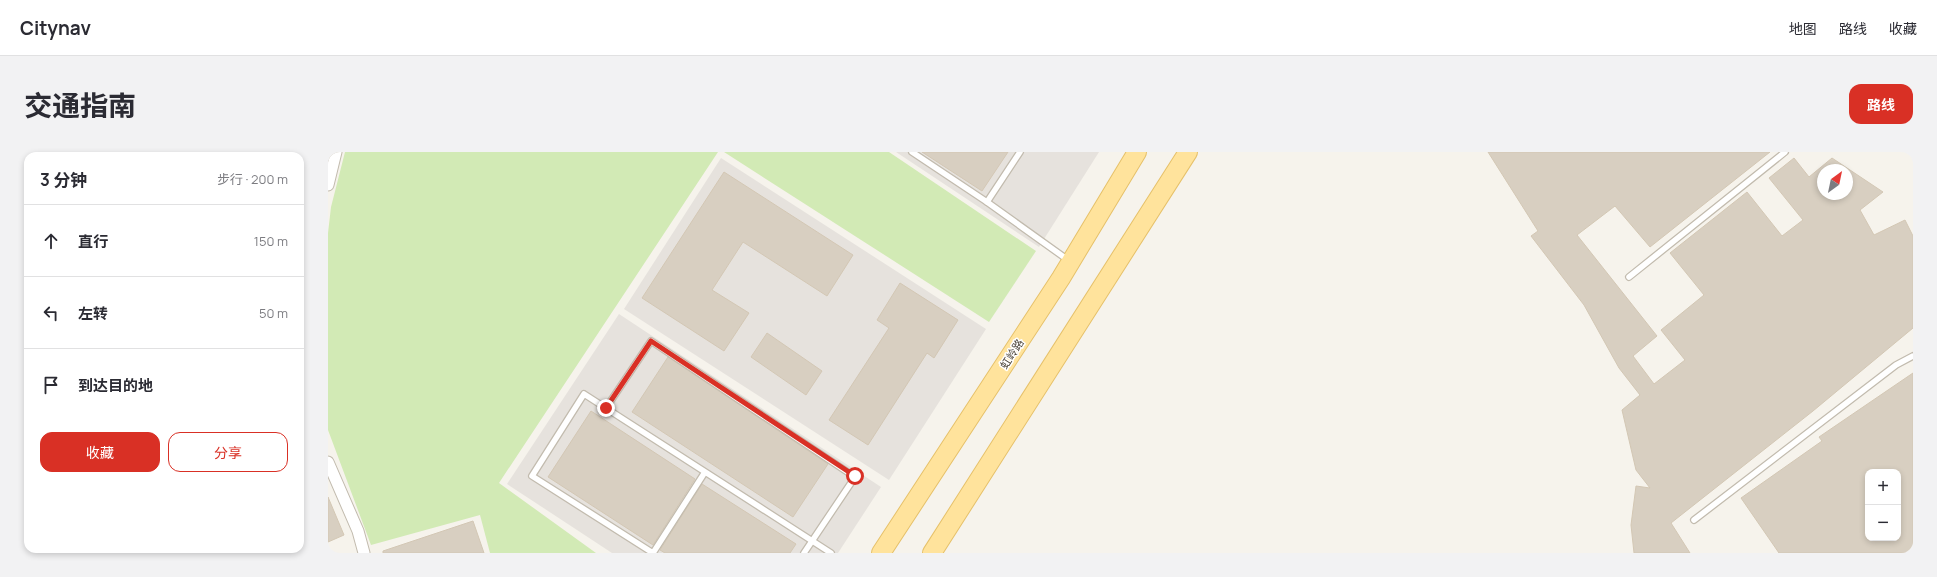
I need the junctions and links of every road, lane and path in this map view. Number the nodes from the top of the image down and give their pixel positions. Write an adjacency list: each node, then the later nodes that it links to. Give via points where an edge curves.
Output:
1 (336, 152): 7 (street)
2 (912, 152): 8 (lane)
3 (1020, 152): 8 (lane)
4 (1137, 152): 9 (main road, 虹岭路)
5 (1188, 152): 22 (main road)
6 (1785, 152): 10 (lane)
7 (328, 185)
8 (987, 202): 9 (lane)
9 (1071, 262): 21 (main road, 虹岭路)
10 (1629, 277)
11 (1913, 356): 15 (lane, via 1896,365)
12 (606, 408): 14 (lane); 16 (lane, via 651,341 855,476); 18 (lane, via 584,394 532,476)
13 (328, 462): 17 (street, via 358,531)
14 (705, 472): 16 (lane); 18 (lane)
15 (1694, 520)
16 (812, 541): 19 (lane); 20 (lane)
17 (364, 553)
18 (653, 553)
19 (804, 553)
20 (831, 553)
21 (881, 553)
22 (932, 553)

